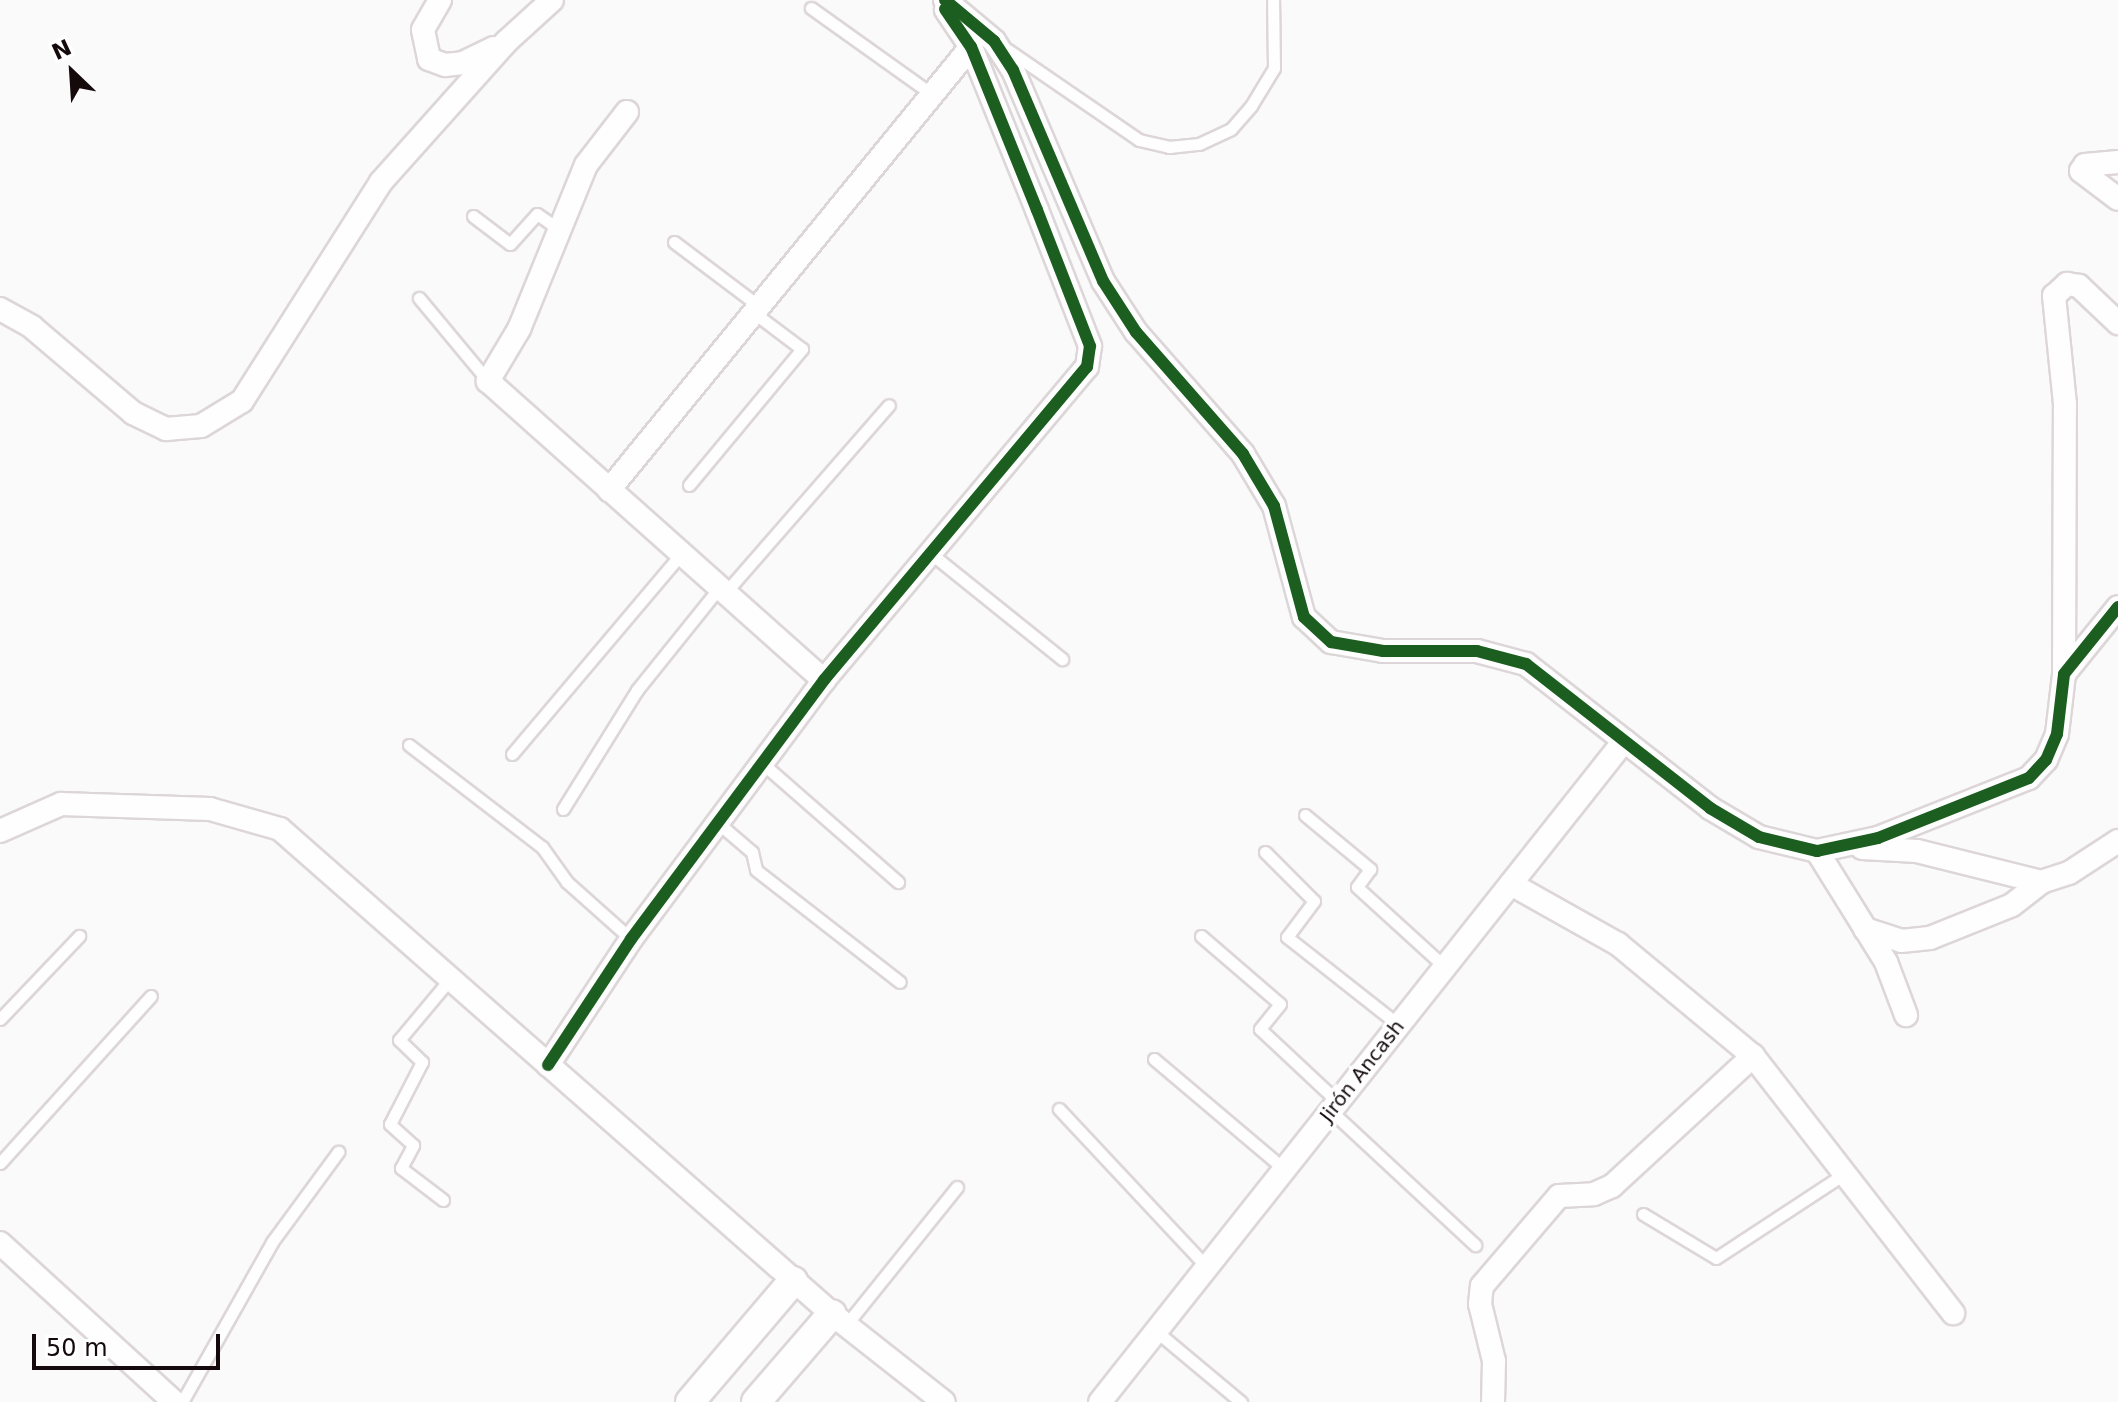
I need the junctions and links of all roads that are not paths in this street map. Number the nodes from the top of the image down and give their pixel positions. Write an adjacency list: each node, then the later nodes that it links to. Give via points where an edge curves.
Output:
1 (440, 0): 7 (street, via 423,30 429,59 445,65 463,63)
2 (552, 0): 7 (street)
3 (942, 0): 6 (street); 8 (street)
4 (1273, 0): 6 (lane, via 1274,68 1231,129 1199,144 1169,147 1139,140)
5 (811, 8): 9 (lane)
6 (994, 41): 31 (street, via 1013,70 1103,281 1136,332 1243,454 1274,506 1304,617 1331,642 1383,651 1477,651 1526,664)
7 (506, 42): 17 (street, via 381,182 242,401 201,426 166,429 133,413 32,327)
8 (971, 47): 9 (street); 24 (street, via 1090,346 1087,367)
9 (933, 95): 18 (street)
10 (627, 112): 14 (street, via 586,165)
11 (2118, 162): 12 (street, via 2085,165 2081,171)
12 (2118, 199)
13 (473, 216): 14 (lane, via 510,244 537,214)
14 (560, 230): 20 (street, via 519,329)
15 (674, 242): 18 (lane)
16 (419, 298): 20 (lane)
17 (0, 309)
18 (756, 310): 22 (lane, via 802,349); 23 (street)
19 (2118, 323): 29 (street, via 2079,286 2067,284 2054,296 2065,404)
20 (488, 381): 23 (street)
21 (889, 405): 26 (lane)
22 (689, 485)
23 (609, 490): 25 (street)
24 (929, 552): 28 (lane); 30 (street)
25 (681, 554): 26 (street); 33 (lane)
26 (722, 590): 30 (street); 35 (lane, via 637,690)
27 (2118, 607): 29 (street)
28 (1062, 659)
29 (2064, 674): 40 (street, via 2057,734 2046,760 2029,778)
30 (824, 680): 34 (street)
31 (1624, 741): 41 (street, via 1710,808 1759,837); 45 (street, Jirón Ancash)
32 (409, 745): 49 (lane, via 542,847 567,882)
33 (512, 754)
34 (762, 763): 37 (street); 43 (lane)
35 (563, 809)
36 (1305, 815): 50 (lane, via 1370,869 1357,887)
37 (718, 823): 49 (street); 52 (lane, via 752,852 756,870)
38 (0, 831): 51 (street, via 61,804 210,809 280,829)
39 (2118, 841): 44 (street, via 2069,873)
40 (1849, 848): 41 (street); 44 (street, via 1917,851)
41 (1817, 851): 46 (street)
42 (1265, 852): 56 (lane, via 1314,901 1287,937)
43 (898, 882)
44 (2041, 882): 46 (street, via 2012,905 1930,938 1901,941)
45 (1511, 884): 50 (street, Jirón Ancash); 57 (street, via 1618,944)
46 (1865, 929): 54 (street, via 1886,962)
47 (79, 936): 55 (lane)
48 (1201, 936): 60 (lane, via 1280,1004 1260,1029)
49 (631, 939): 59 (street)
50 (1445, 967): 56 (street, Jirón Ancash)
51 (450, 979): 59 (street); 67 (lane, via 399,1040 422,1062 390,1124 413,1145 401,1168)
52 (900, 982)
53 (151, 996): 63 (lane)
54 (1906, 1015)
55 (0, 1019)
56 (1399, 1025): 60 (street, Jirón Ancash)
57 (1753, 1056): 65 (street); 83 (street, via 1612,1186 1594,1194 1559,1196 1482,1286 1480,1304 1494,1361)
58 (1154, 1059): 64 (lane)
59 (548, 1065): 72 (street)
60 (1335, 1106): 64 (street, Jirón Ancash); 70 (lane)
61 (1059, 1109): 71 (lane)
62 (338, 1152): 77 (lane, via 272,1242)
63 (0, 1163)
64 (1284, 1169): 71 (street, Jirón Ancash)
65 (1847, 1172): 68 (lane, via 1716,1258); 73 (street)
66 (957, 1187): 74 (lane)
67 (443, 1200)
68 (1643, 1214)
69 (0, 1243): 76 (street)
70 (1475, 1245)
71 (1207, 1267): 75 (street, Jirón Ancash)
72 (793, 1281): 74 (street); 78 (street)
73 (1953, 1313)
74 (839, 1320): 79 (street); 80 (street)
75 (1156, 1331): 81 (street, Jirón Ancash); 82 (lane)
76 (174, 1402)
77 (182, 1402)
78 (690, 1402)
79 (756, 1402)
80 (944, 1402)
81 (1100, 1402)
82 (1241, 1402)
83 (1493, 1402)

